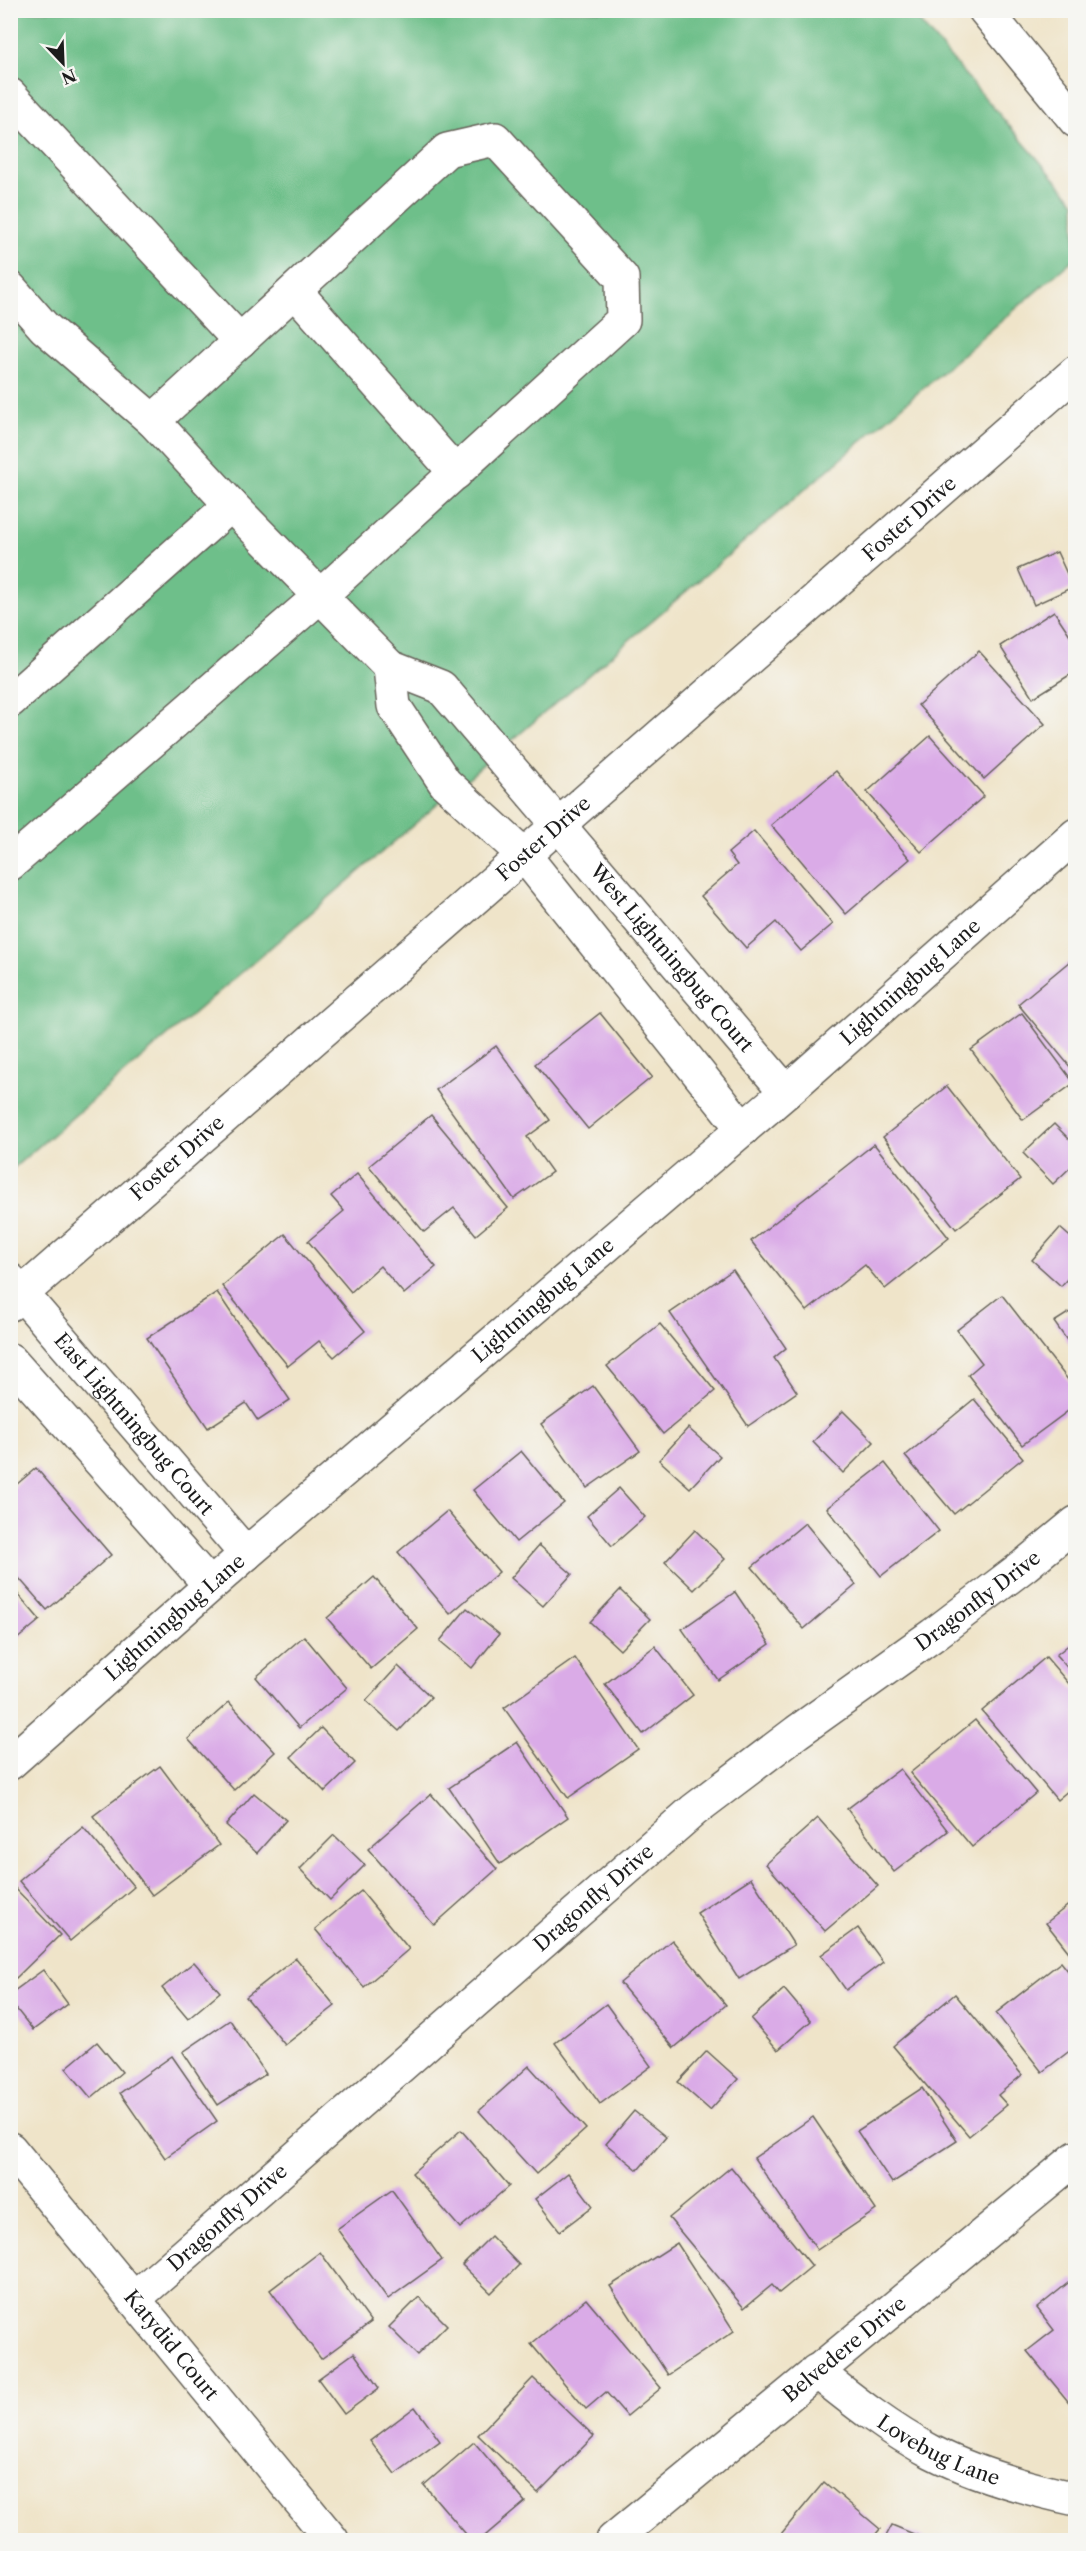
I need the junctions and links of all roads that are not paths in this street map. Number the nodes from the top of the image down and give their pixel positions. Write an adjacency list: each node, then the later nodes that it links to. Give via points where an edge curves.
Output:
1 (985, 10): 3 (street)
2 (10, 95): 6 (street)
3 (1076, 121)
4 (10, 288): 8 (street, via 44,327)
5 (295, 291): 6 (street); 9 (street); 9 (street, via 447,150 495,139 622,278 623,320)
6 (240, 341): 8 (street)
7 (1076, 372): 14 (street, Foster Drive)
8 (153, 421): 10 (street)
9 (456, 473): 11 (street)
10 (231, 505): 11 (street); 13 (street)
11 (320, 596): 12 (street); 17 (street)
12 (390, 667): 14 (street, West Lightningbug Court, via 441,687); 16 (street, via 394,706 445,783)
13 (10, 701)
14 (559, 824): 16 (street, Foster Drive); 18 (street, West Lightningbug Court)
15 (1076, 835): 18 (street, Lightningbug Lane)
16 (524, 855): 19 (street); 20 (street, Foster Drive)
17 (10, 864)
18 (786, 1092): 19 (street, Lightningbug Lane)
19 (743, 1129): 23 (street, Lightningbug Lane)
20 (14, 1293): 23 (street, East Lightningbug Court)
21 (10, 1360): 24 (street)
22 (1076, 1523): 28 (street, Dragonfly Drive, via 951,1621 694,1810)
23 (246, 1554): 24 (street, Lightningbug Lane)
24 (210, 1585): 25 (street, Lightningbug Lane)
25 (10, 1763)
26 (10, 2149): 28 (street, Katydid Court)
27 (1076, 2158): 29 (street, Belvedere Drive)
28 (134, 2299): 31 (street, Katydid Court)
29 (816, 2371): 30 (street, Lovebug Lane, via 871,2415 933,2452 1026,2488); 32 (street, Belvedere Drive)
30 (1076, 2499)
31 (332, 2541)
32 (613, 2541)

